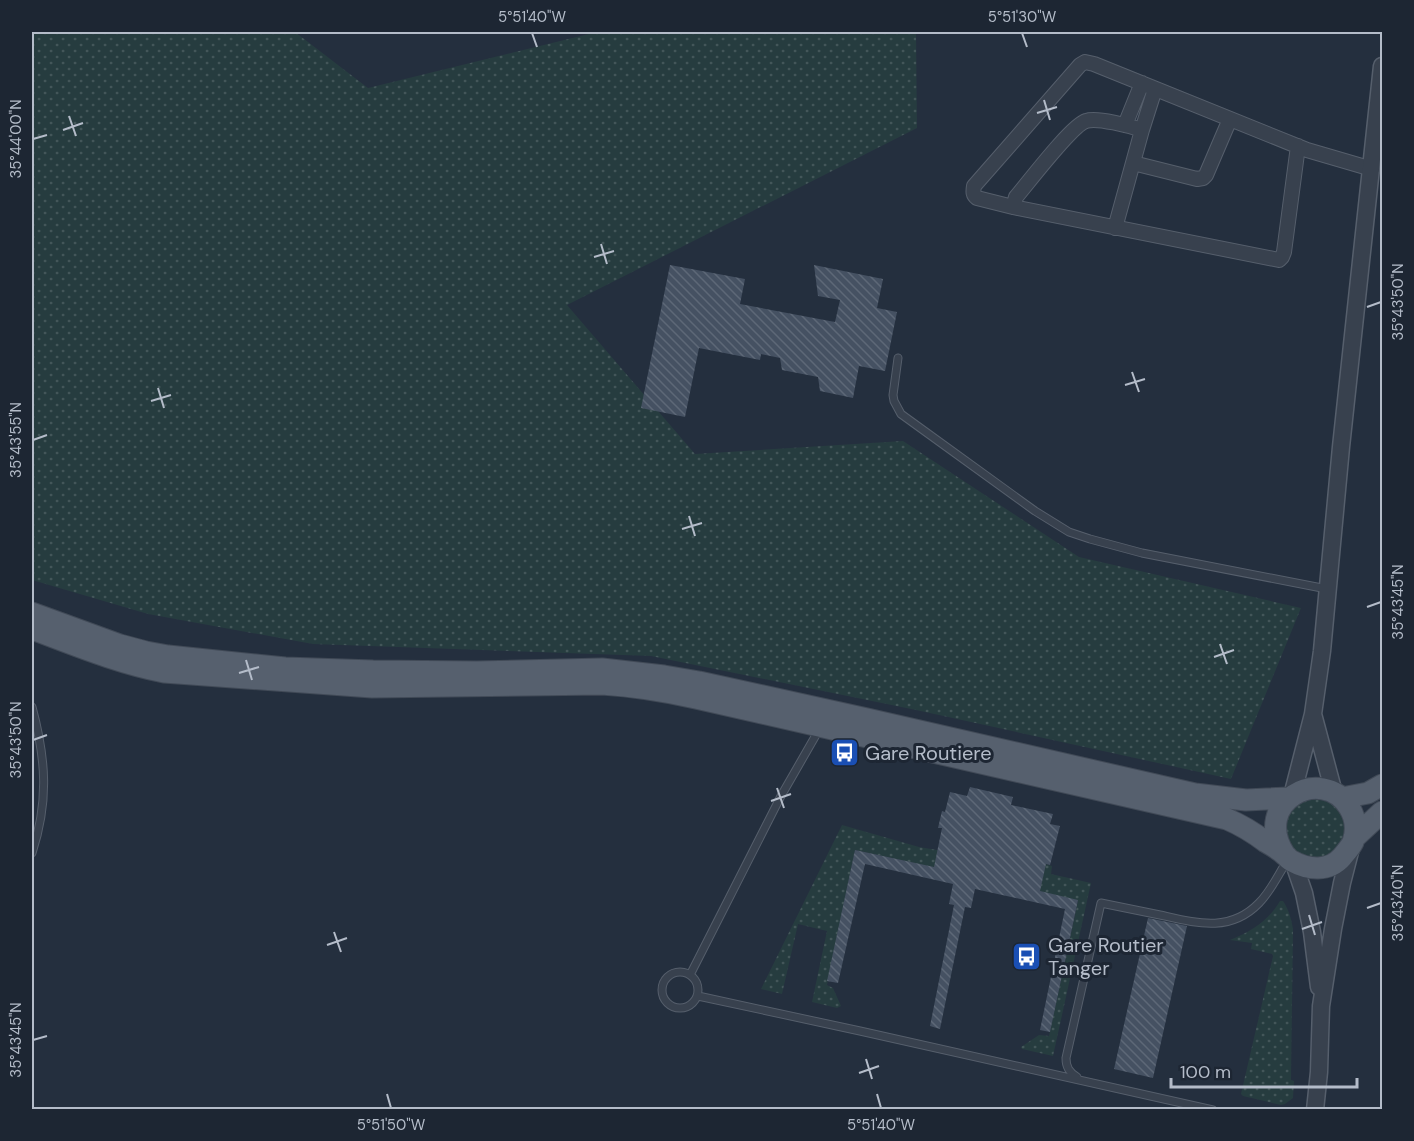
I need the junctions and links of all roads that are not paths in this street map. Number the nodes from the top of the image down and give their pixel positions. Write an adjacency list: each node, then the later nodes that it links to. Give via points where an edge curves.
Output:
1 (1383, 66): 9 (street)
2 (1142, 83): 3 (street); 5 (street); 10 (street, via 1089,62 1080,65 974,186 974,196)
3 (1155, 88): 4 (street); 6 (street)
4 (1230, 119): 7 (street); 8 (street, via 1203,178)
5 (1125, 125): 6 (street); 10 (street, via 1089,120 1074,128 1016,197)
6 (1142, 130): 8 (street)
7 (1298, 146): 9 (street); 11 (street, via 1284,252 1279,260)
8 (1133, 163): 11 (street)
9 (1372, 170): 13 (street)
10 (1013, 207): 11 (street)
11 (1115, 228)
12 (898, 358): 13 (lane, via 893,395 901,414 1070,532 1142,553)
13 (1327, 589): 17 (street)
14 (32, 613): 21 (main road, via 146,652 285,668 477,672 602,669 664,676 1195,794 1246,800)
15 (32, 629): 18 (main road, via 117,661 164,672 372,687 602,684 696,698)
16 (32, 707): 24 (lane, via 43,755 44,783)
17 (1313, 714): 20 (street); 21 (street)
18 (822, 726): 25 (main road, via 1227,819); 26 (lane, via 781,796)
19 (1383, 785): 20 (main road, via 1368,793)
20 (1338, 796): 21 (main road, via 1326,790 1308,789); 23 (main road, via 1354,819)
21 (1290, 797): 25 (main road, via 1281,808 1275,832)
22 (1380, 819): 23 (main road)
23 (1352, 843): 25 (main road, via 1338,861 1320,868); 28 (street)
24 (32, 853)
25 (1289, 858): 28 (street, via 1304,893); 29 (lane, via 1258,904 1241,916 1220,923 1199,923 1101,903 1066,1058 1070,1072)
26 (690, 975): 27 (lane, via 698,983); 27 (lane, via 679,972 668,976 662,994 668,1004 679,1009 691,1005)
27 (698, 996): 29 (lane)
28 (1321, 1006): 31 (street)
29 (1083, 1080): 30 (lane)
30 (1213, 1110)
31 (1315, 1110)

